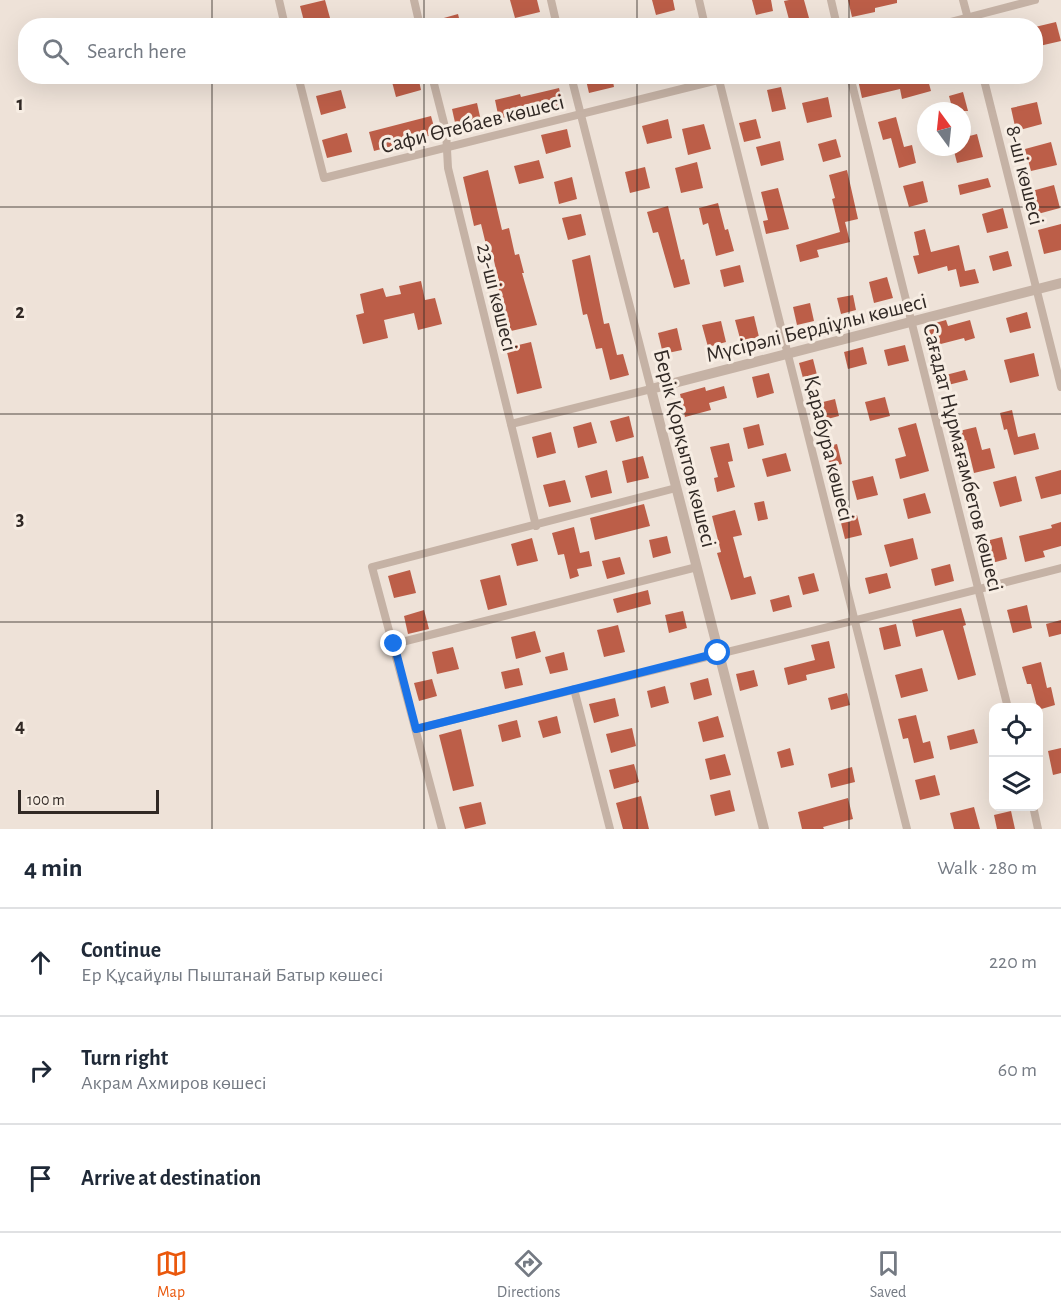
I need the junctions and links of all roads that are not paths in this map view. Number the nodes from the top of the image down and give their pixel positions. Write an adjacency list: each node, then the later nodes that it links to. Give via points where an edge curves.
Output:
1 (279, 0): 8 (street)
2 (414, 0): 9 (street)
3 (551, 0): 10 (street)
4 (699, 0): 11 (street)
5 (831, 0): 12 (street)
6 (963, 0): 13 (street)
7 (1035, 0): 14 (street)
8 (283, 18)
9 (418, 18)
10 (555, 18)
11 (703, 18)
12 (835, 18)
13 (968, 18)
14 (978, 18)
15 (300, 84): 23 (street, Сафи Өтебаев көшесі, via 324,178)
16 (434, 84): 23 (street, 23-шi көшесi)
17 (573, 84): 22 (street, Берік Қорқытов көшесі)
18 (696, 84): 22 (street, Сафи Өтебаев көшесі)
19 (720, 84): 27 (street, Қарабура көшесі)
20 (852, 84): 26 (street, Сағадат Нұрмағамбетов көшесі)
21 (984, 84): 25 (street, 8-шi көшесi)
22 (580, 115): 23 (street, Сафи Өтебаев көшесі); 29 (street, Берік Қорқытов көшесі)
23 (447, 147): 30 (street, 23-шi көшесi, via 448,168)
24 (1061, 283): 25 (street, Мүсірәлі Бердіұлы көшесі)
25 (1036, 290): 26 (street, Мүсірәлі Бердіұлы көшесі); 28 (street, 8-шi көшесi)
26 (911, 322): 27 (street, Мүсірәлі Бердіұлы көшесі); 35 (street, Сағадат Нұрмағамбетов көшесі)
27 (788, 354): 29 (street, Мүсірәлі Бердіұлы көшесі); 36 (street, Қарабура көшесі)
28 (1061, 387)
29 (651, 389): 30 (street, Мүсірәлі Бердіұлы көшесі); 31 (street, Берік Қорқытов көшесі)
30 (511, 424): 32 (street, 23-шi көшесi)
31 (676, 488): 32 (street); 33 (street, Берік Қорқытов көшесі)
32 (536, 526): 37 (street, via 372,567)
33 (697, 567): 37 (street); 38 (street, Берік Қорқытов көшесі)
34 (1061, 568): 35 (street)
35 (978, 590): 36 (street); 40 (street, Сағадат Нұрмағамбетов көшесі)
36 (855, 622): 38 (street); 46 (street, Қарабура көшесі)
37 (394, 644): 41 (street)
38 (718, 653): 39 (street); 45 (street, Берік Қорқытов көшесі)
39 (573, 689): 41 (street); 44 (street)
40 (1007, 703)
41 (416, 729): 43 (street)
42 (1034, 811): 47 (street)
43 (442, 829)
44 (610, 829)
45 (764, 829)
46 (908, 829)
47 (1038, 829)

